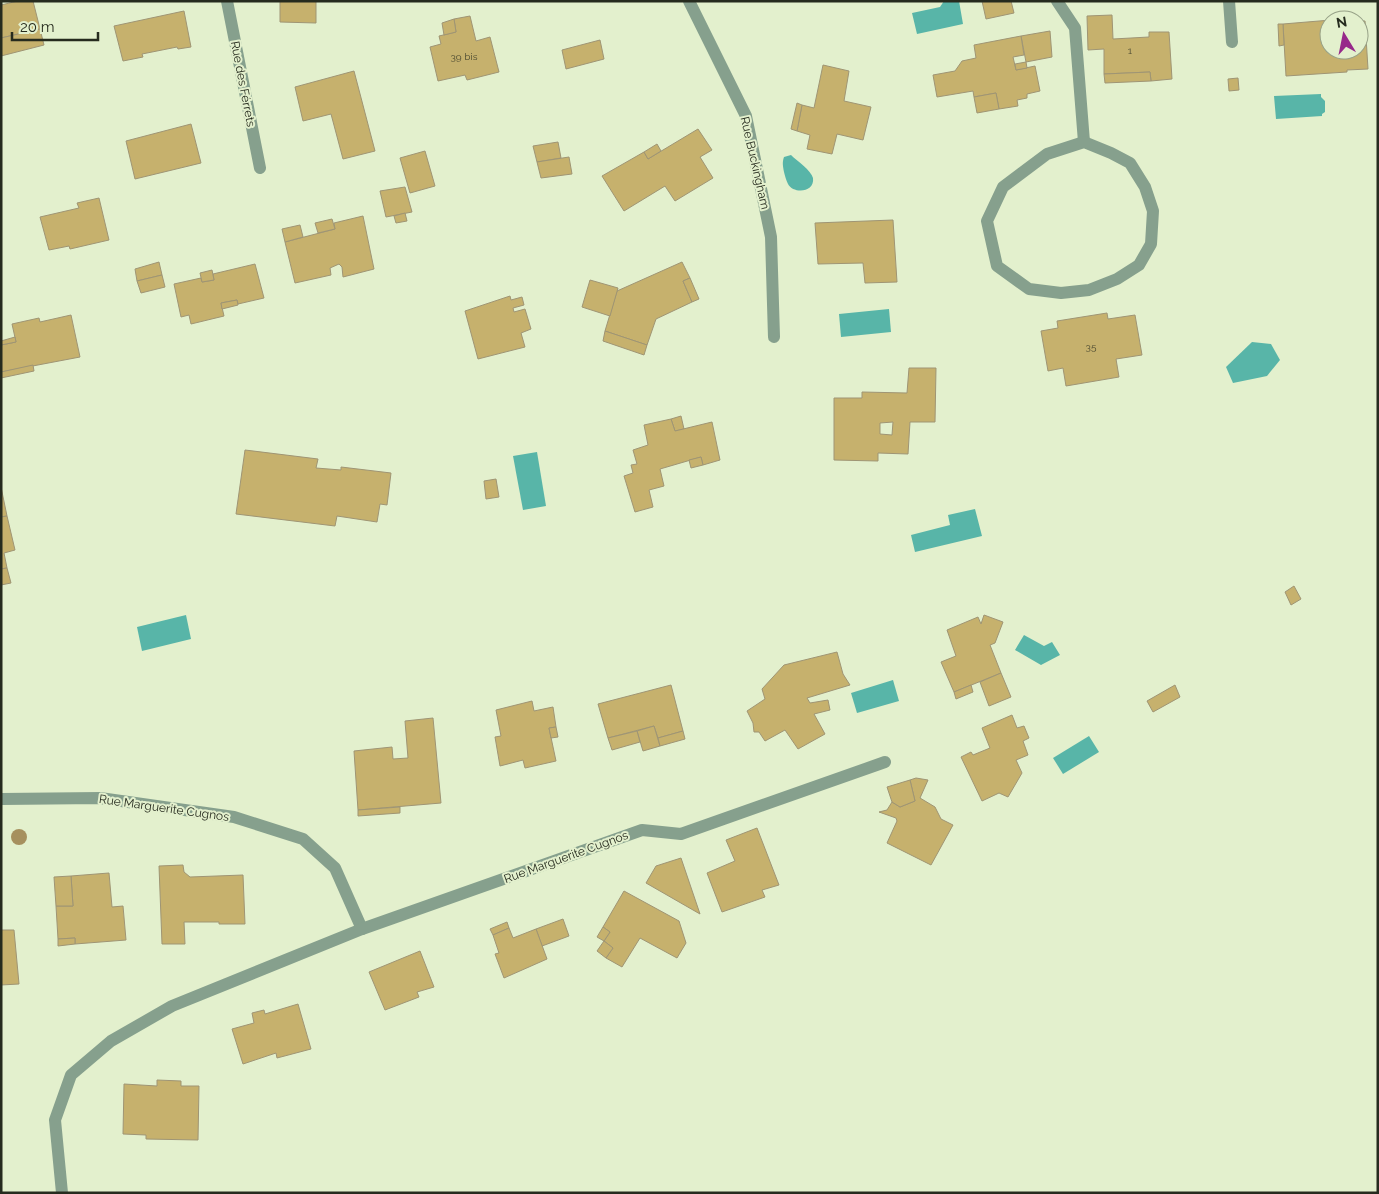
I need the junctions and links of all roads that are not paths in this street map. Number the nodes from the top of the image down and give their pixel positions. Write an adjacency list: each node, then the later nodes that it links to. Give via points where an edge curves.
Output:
1 (227, 1): 7 (street, Rue des Férrets)
2 (689, 1): 8 (street, Rue Buckingham, via 746,116 771,237)
3 (1057, 1): 6 (street, via 1075,28)
4 (1230, 1): 5 (street)
5 (1232, 42)
6 (1084, 142): 6 (street, via 1047,154 1003,187 987,221 997,266 1029,289 1061,293 1090,290 1139,266 1151,244 1153,211 1130,163)
7 (260, 168)
8 (774, 337)
9 (885, 762): 11 (street, Rue Marguerite Cugnos, via 681,834 642,830)
10 (1, 799): 11 (street, Rue Marguerite Cugnos, via 100,798 234,817 303,839 334,868)
11 (362, 929): 12 (street, Rue Marguerite Cugnos, via 172,1006 111,1040 71,1075 55,1120)
12 (62, 1193)

